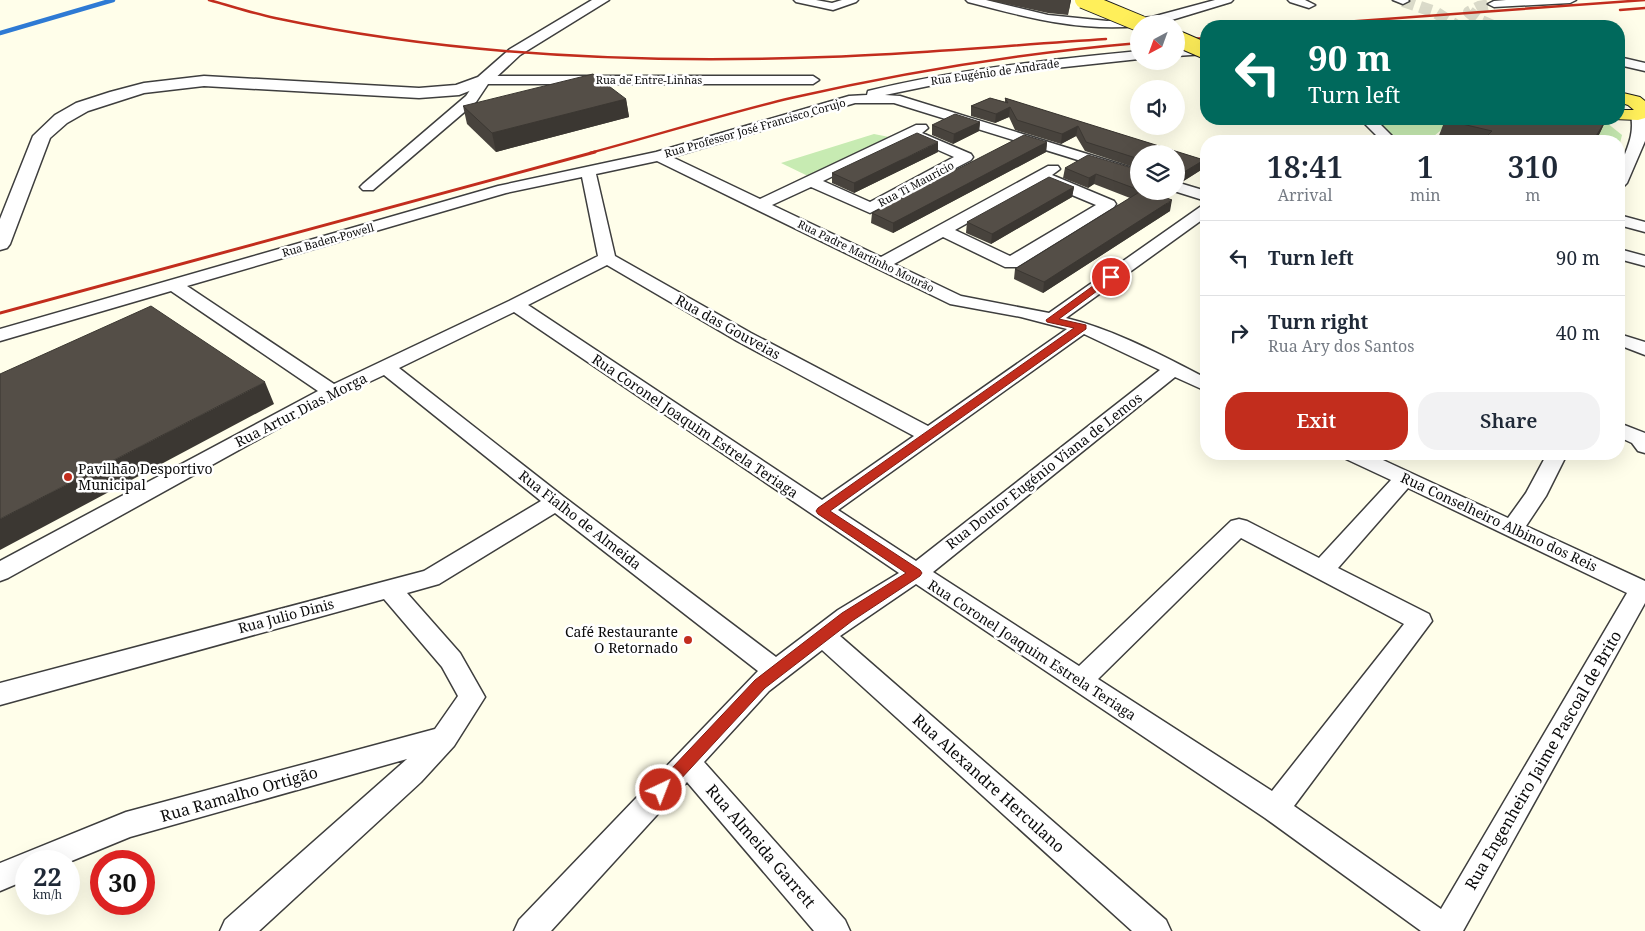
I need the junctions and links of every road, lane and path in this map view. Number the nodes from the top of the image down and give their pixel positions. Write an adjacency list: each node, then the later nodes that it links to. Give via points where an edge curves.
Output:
1 (602, 0): 19 (street, via 515,52)
2 (800, 0): 3 (street, via 833,7)
3 (852, 0)
4 (972, 0): 6 (street, via 1047,18 1125,25 1155,21)
5 (1084, 0): 11 (main road, bridge)
6 (1227, 0)
7 (1294, 0): 10 (street)
8 (1570, 0): 9 (street)
9 (1494, 4)
10 (1309, 6)
11 (1130, 19)
12 (1185, 42): 13 (main road, bridge)
13 (1200, 48)
14 (1200, 50): 15 (street)
15 (1185, 51)
16 (1130, 56): 21 (street, Rua Eugénio de Andrade, via 974,72)
17 (1625, 64): 18 (street)
18 (1645, 69)
19 (484, 80): 20 (street, Rua de Entre-Linhas); 38 (street, via 472,99); 48 (street, via 459,90 419,93 204,81 116,95 60,119 42,136)
20 (813, 80)
21 (854, 99): 25 (street, Rua Professor José Francisco Corujo, via 895,100); 31 (street, Rua Professor José Francisco Corujo)
22 (1625, 99): 23 (main road, via 1640,105)
23 (1643, 110): 24 (main road); 29 (street)
24 (1625, 114)
25 (946, 116): 28 (street); 32 (street, Rua Professor José Francisco Corujo)
26 (1625, 120): 29 (street)
27 (1373, 125): 30 (street)
28 (910, 133): 37 (street); 37 (street, Rua Ti Maurício, via 966,157 870,208)
29 (1642, 133): 35 (street, via 1641,142)
30 (1384, 135)
31 (659, 156): 33 (street, Rua Baden-Powell); 41 (street, Rua Padre Martinho Mourão)
32 (1077, 156): 34 (street, Rua Professor José Francisco Corujo); 36 (street)
33 (588, 170): 50 (street); 53 (street, Rua Baden-Powell, via 502,189)
34 (1130, 172)
35 (1625, 172)
36 (1041, 176): 47 (street); 47 (street, via 1108,204 1012,263)
37 (811, 181): 41 (street)
38 (368, 188)
39 (1185, 189): 40 (street)
40 (1200, 194)
41 (762, 204): 52 (street, Rua Padre Martinho Mourão)
42 (1200, 214): 44 (street)
43 (1625, 222): 45 (street)
44 (1187, 224): 46 (street); 55 (street)
45 (1645, 227)
46 (1200, 229)
47 (942, 230): 52 (street)
48 (0, 244)
49 (1625, 256): 51 (street)
50 (607, 258): 54 (street, Rua Artur Dias Morga); 65 (street, Rua das Gouveias, via 744,337)
51 (1645, 262)
52 (881, 264): 55 (street, Rua Padre Martinho Mourão, via 956,300)
53 (174, 285): 57 (street, Rua Baden-Powell); 63 (street)
54 (515, 305): 60 (street, Rua Artur Dias Morga); 71 (street, Rua Coronel Joaquim Estrela Teriaga)
55 (1051, 320): 56 (street, Rua Padre Martinho Mourão)
56 (1082, 327): 61 (street); 65 (street)
57 (0, 335)
58 (1625, 341): 59 (street)
59 (1645, 349)
60 (386, 367): 63 (street, Rua Artur Dias Morga); 70 (street, Rua Fialho de Almeida)
61 (1173, 369): 62 (street); 75 (street, Rua Doutor Eugénio Viana de Lemos)
62 (1200, 382)
63 (333, 392): 74 (street, Rua Artur Dias Morga)
64 (1625, 432): 66 (street, via 1639,438)
65 (929, 435): 71 (street)
66 (1645, 446)
67 (1366, 460): 69 (street, Rua Conselheiro Albino dos Reis)
68 (1554, 460): 72 (street)
69 (1405, 478): 72 (street, Rua Conselheiro Albino dos Reis); 73 (street)
70 (556, 502): 76 (street, Rua Julio Dinis, via 431,578); 79 (street, Rua Fialho de Almeida)
71 (822, 511): 75 (street, Rua Coronel Joaquim Estrela Teriaga)
72 (1512, 529): 77 (street, Rua Conselheiro Albino dos Reis)
73 (1322, 570): 80 (street, via 1239,527); 84 (street, via 1420,621)
74 (0, 572)
75 (916, 573): 78 (street, Rua Doutor Eugénio Viana de Lemos); 80 (street, Rua Coronel Joaquim Estrela Teriaga)
76 (388, 588): 81 (street, Rua Julio Dinis); 82 (street, via 451,660 472,697)
77 (1643, 590): 92 (street, Rua Engenheiro Jaime Pascoal de Brito)
78 (822, 636): 79 (street, Rua Doutor Eugénio Viana de Lemos); 91 (street, Rua Alexandre Herculano)
79 (776, 671): 83 (street, Rua Doutor Eugénio Viana de Lemos)
80 (1080, 681): 84 (street, Rua Coronel Joaquim Estrela Teriaga)
81 (0, 694)
82 (444, 738): 85 (street, Rua Ramalho Ortigão, via 126,826); 88 (street, via 411,774)
83 (687, 762): 89 (street, Rua Doutor Eugénio Viana de Lemos); 90 (street, Rua Almeida Garrett)
84 (1275, 810): 92 (street, Rua Coronel Joaquim Estrela Teriaga)
85 (66, 850)
86 (15, 871): 87 (street)
87 (0, 877)
88 (236, 931)
89 (530, 931)
90 (834, 931)
91 (1155, 931)
92 (1446, 931)

